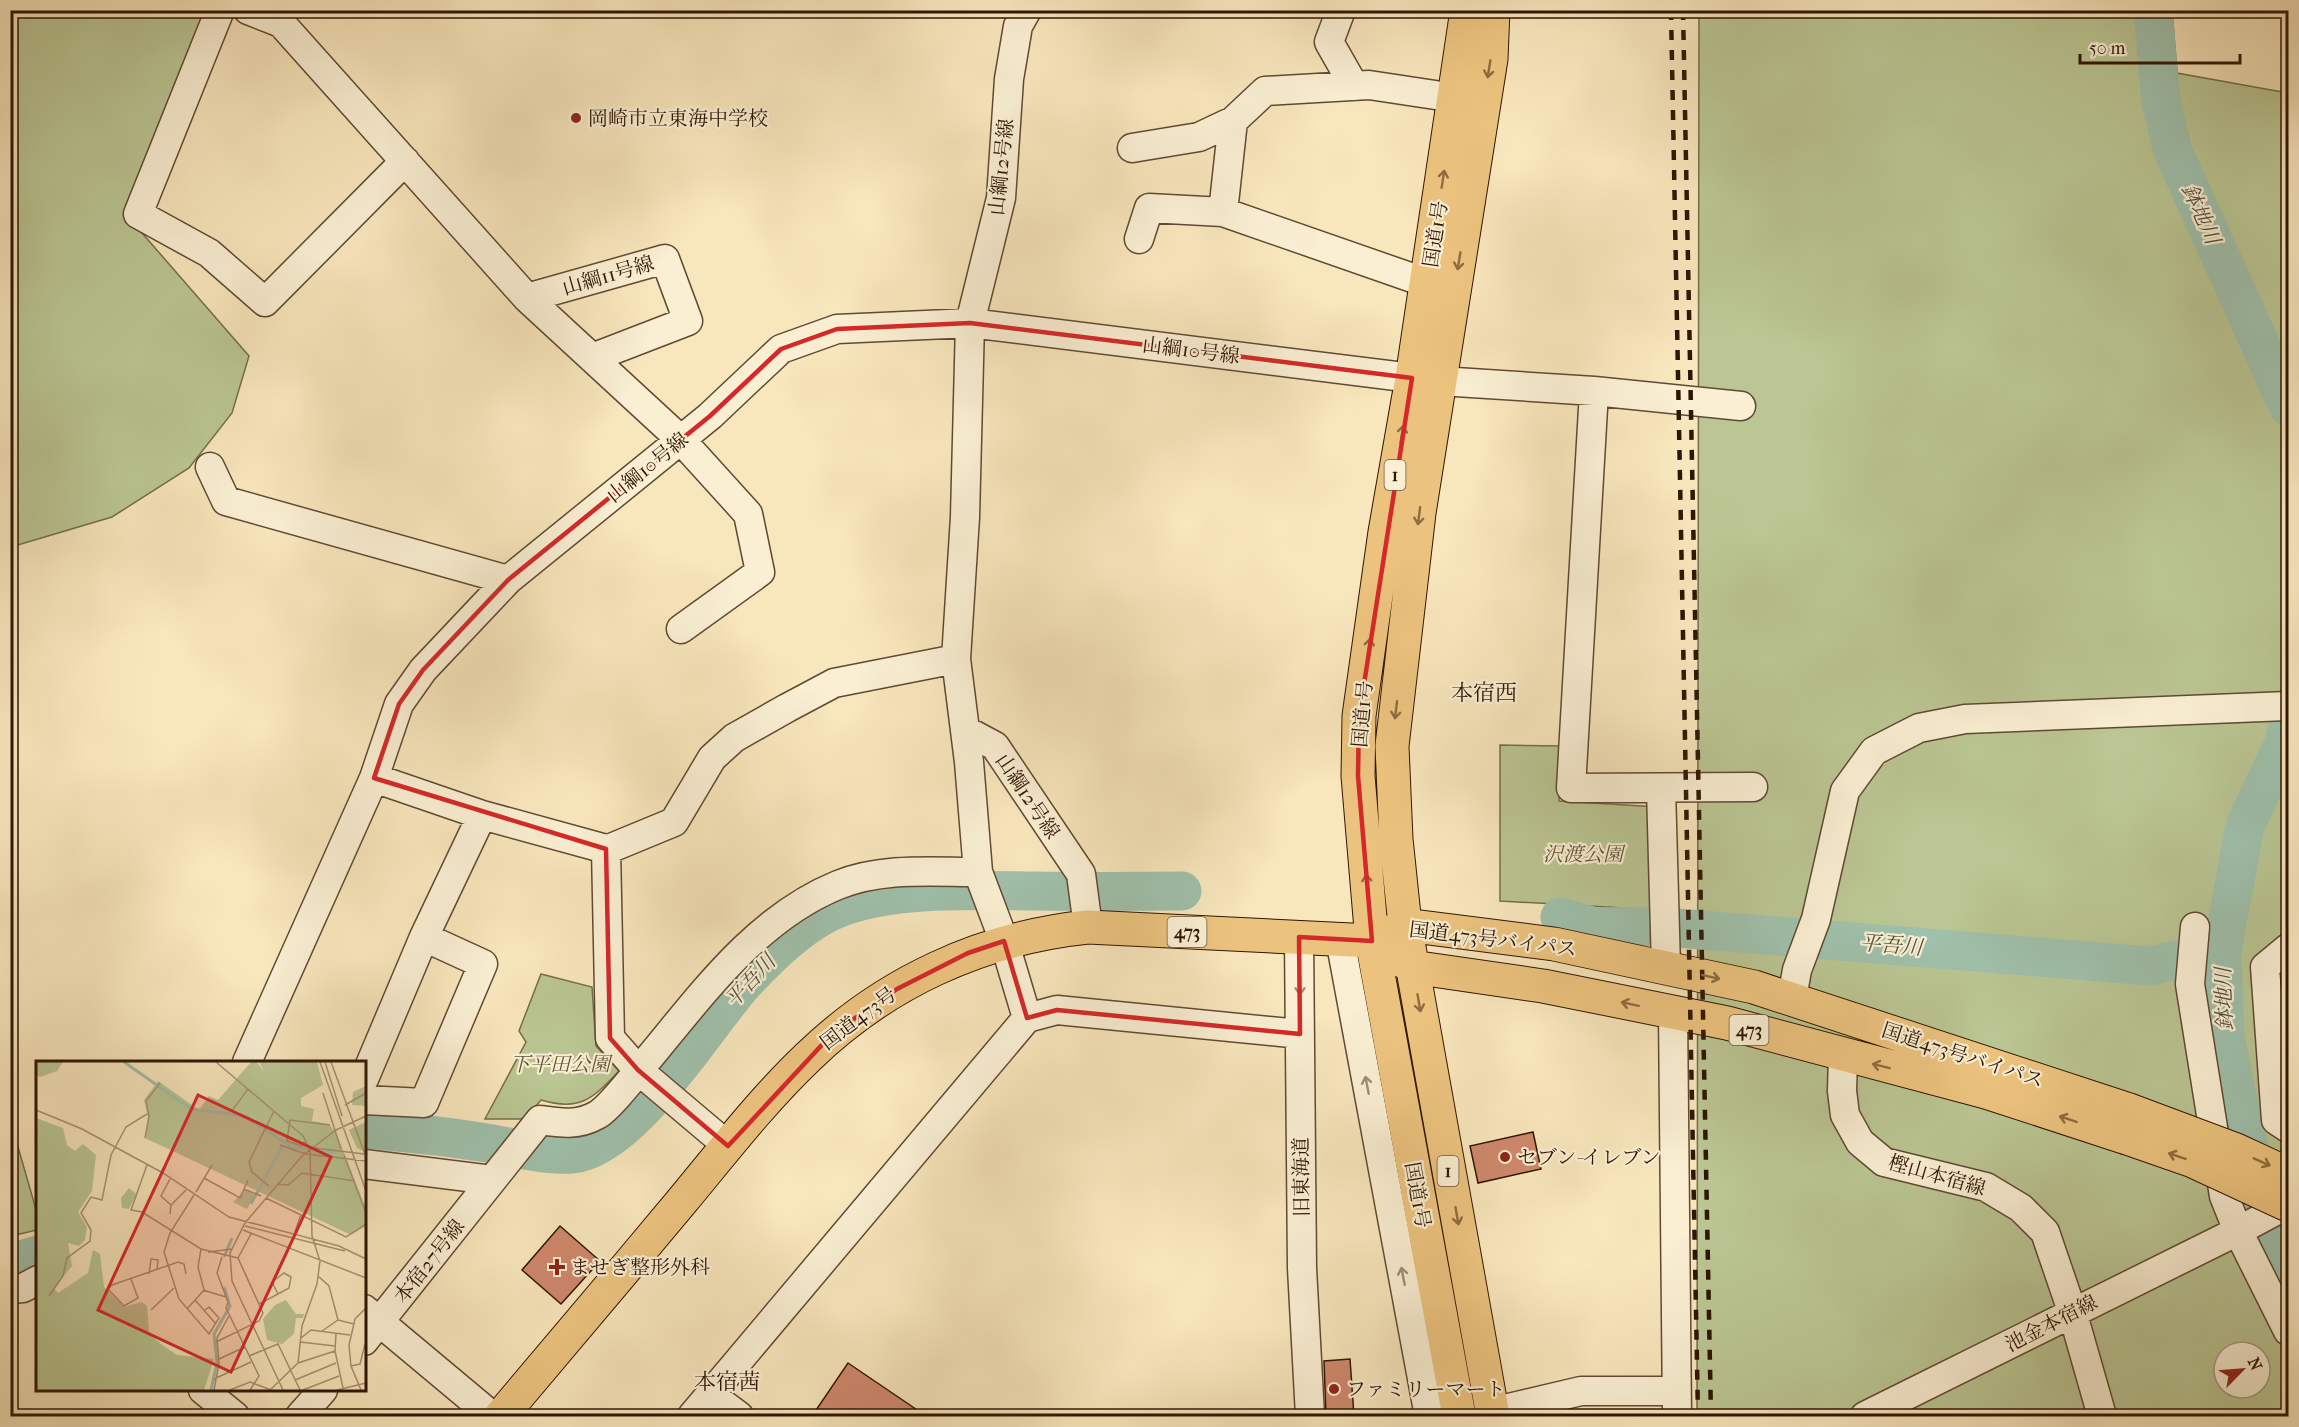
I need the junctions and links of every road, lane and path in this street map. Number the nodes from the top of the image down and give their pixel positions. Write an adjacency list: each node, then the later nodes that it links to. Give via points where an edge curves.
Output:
1 (220, 10): 11 (street, via 138,214 209,253 265,302)
2 (248, 10): 11 (street, via 281,22)
3 (1027, 10): 16 (street, 山綱12号線, via 1018,26 1009,79 1001,198)
4 (1341, 10): 7 (street, via 1329,42)
5 (1467, 10): 8 (highway, 国道1号 / 1)
6 (1493, 10): 18 (highway, 国道1号 / 1, one-way to 18, via 1491,59)
7 (1354, 86): 8 (street); 9 (street, via 1265,91)
8 (1455, 98): 14 (highway, 国道1号 / 1, one-way to 8)
9 (1233, 121): 10 (street, via 1199,137); 12 (street)
10 (1132, 148)
11 (405, 161): 15 (street)
12 (1223, 212): 13 (street, via 1149,208); 14 (street)
13 (1139, 239)
14 (1427, 283): 18 (highway, 国道1号 / 1)
15 (527, 298): 17 (street); 17 (street, 山綱11号線, via 665,259 688,321)
16 (970, 323): 18 (street, 山綱10号線); 21 (street, 山綱10号線, via 837,329 781,349); 25 (street, 山綱12号線, via 965,517)
17 (592, 358): 21 (street)
18 (1426, 380): 19 (street, 山綱10号線); 34 (highway, 国道1号 / 1, one-way to 34, via 1419,513 1392,746); 39 (highway, 国道1号 / 1, one-way to 18, via 1359,716 1385,532)
19 (1594, 391): 20 (street, 山綱10号線); 30 (street, via 1571,788)
20 (1741, 406)
21 (681, 440): 23 (street, 山綱10号線); 24 (street, via 748,514 760,572)
22 (210, 467): 23 (street, via 226,501)
23 (508, 580): 28 (street, 山綱10号線, via 423,670 399,704)
24 (681, 629)
25 (956, 659): 27 (street, 山綱12号線); 32 (street, via 834,683 815,693 734,738 712,758 674,822)
26 (2289, 706): 44 (street, via 1965,719 1919,728 1874,750 1845,791 1816,919)
27 (965, 730): 33 (street, 山綱12号線); 35 (street, 山綱12号線, via 994,747 1081,874)
28 (374, 778): 31 (street); 49 (street, 山綱10号線)
29 (1754, 786): 30 (street)
30 (1661, 789): 42 (street)
31 (482, 815): 32 (street); 37 (street)
32 (606, 849): 50 (street, via 610,1038)
33 (978, 872): 40 (street, 山綱12号線); 50 (street, via 892,872 839,885 813,897 756,938 698,998)
34 (1405, 925): 39 (highway, 国道473号バイパス / 473); 42 (highway, 国道473号バイパス / 473); 43 (highway, 国道1号 / 1)
35 (1088, 927): 38 (highway, 国道473号 / 473); 40 (highway, 国道473号 / 473, via 1044,931)
36 (2195, 927): 62 (street, via 2190,984 2224,1196)
37 (424, 937): 51 (street); 53 (street, via 483,964 424,1103)
38 (1299, 937): 39 (highway, 国道473号 / 473); 47 (street, 旧東海道, one-way to 47)
39 (1356, 940): 43 (highway, 国道473号バイパス / 473); 52 (highway, 国道1号 / 1); 55 (street, one-way to 39)
40 (1004, 941): 46 (street, 山綱12号線); 57 (highway, 国道473号 / 473, via 927,972 862,1011 806,1058)
41 (2289, 948): 56 (street, via 2265,967 2276,1120)
42 (1666, 960): 44 (highway, 国道473号バイパス / 473, one-way to 44)
43 (1412, 967): 45 (highway, 国道473号バイパス / 473, one-way to 43, via 1543,986); 74 (highway, 国道1号 / 1, one-way to 74)
44 (1794, 984): 54 (highway, 国道473号バイパス / 473)
45 (1673, 1013): 48 (highway, 国道473号バイパス / 473, via 1726,1023); 73 (street)
46 (1027, 1018): 47 (street, via 1057,1010); 72 (street)
47 (1300, 1034): 81 (street, 旧東海道, via 1302,1268)
48 (1843, 1056): 54 (highway, 国道473号バイパス / 473, one-way to 48); 65 (street, 樫山本宿線, via 1845,1115 1860,1142 1884,1162 1986,1187 2021,1208 2045,1232)
49 (247, 1061)
50 (638, 1070): 57 (street); 59 (street, 本宿27号線, via 598,1115 570,1124 540,1120)
51 (366, 1074)
52 (1399, 1091): 55 (street); 69 (highway, 国道1号 / 1)
53 (366, 1100)
54 (2127, 1123): 60 (highway, 国道473号バイパス / 473, one-way to 60, bridge, via 2236,1150); 61 (highway, 国道473号バイパス / 473, one-way to 54, bridge, via 2193,1161)
55 (1375, 1128): 67 (street, one-way to 55)
56 (2289, 1128)
57 (728, 1146): 78 (highway, 国道473号 / 473)
58 (366, 1164): 59 (street)
59 (497, 1173): 66 (street, 本宿27号線)
60 (2289, 1174)
61 (2285, 1205): 62 (street, 池金本宿線)
62 (2238, 1231): 65 (street, 池金本宿線); 68 (street)
63 (36, 1282): 64 (street)
64 (10, 1289)
65 (2072, 1311): 84 (street, 池金本宿線); 85 (street, 樫山本宿線)
66 (370, 1324): 77 (street)
67 (1411, 1324): 69 (street); 82 (street)
68 (2289, 1331)
69 (1445, 1344): 83 (highway, 国道1号 / 1)
70 (206, 1391): 75 (street)
71 (321, 1391): 76 (street)
72 (711, 1395): 79 (street); 80 (street)
73 (1676, 1404): 74 (street, via 1581,1391)
74 (1493, 1414)
75 (235, 1416)
76 (300, 1416)
77 (492, 1416)
78 (501, 1416)
79 (692, 1416)
80 (739, 1416)
81 (1310, 1416)
82 (1429, 1416)
83 (1459, 1416)
84 (1865, 1416)
85 (2102, 1416)

